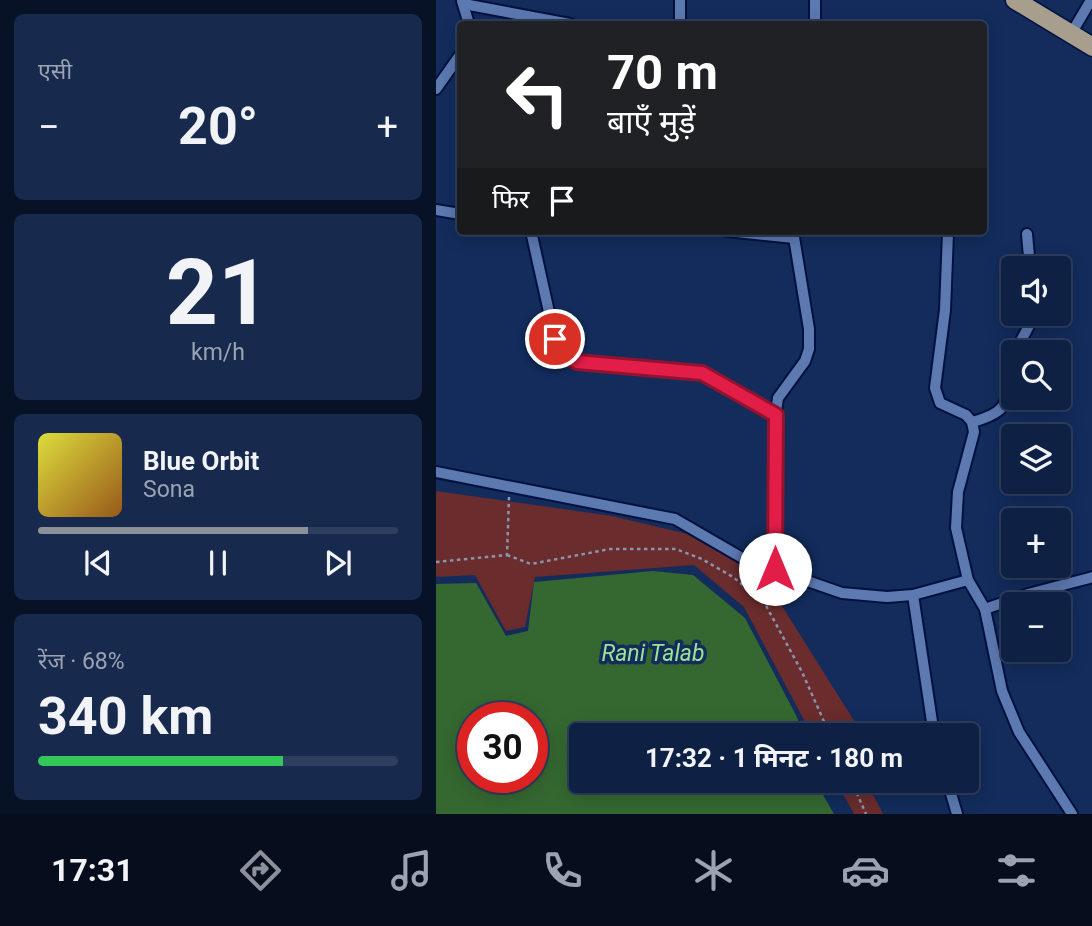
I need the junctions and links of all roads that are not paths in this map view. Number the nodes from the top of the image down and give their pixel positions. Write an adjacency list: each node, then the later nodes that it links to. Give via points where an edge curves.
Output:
1 (680, 0): 8 (street)
2 (815, 0): 9 (street)
3 (1015, 0): 10 (main road)
4 (1091, 0): 10 (street)
5 (463, 2): 6 (street); 7 (street)
6 (468, 21)
7 (555, 21)
8 (680, 21)
9 (815, 21)
10 (1071, 34): 11 (main road)
11 (1092, 47)
12 (457, 59): 13 (street)
13 (436, 89)
14 (436, 210): 15 (street)
15 (457, 214)
16 (1026, 234): 20 (street)
17 (532, 235): 22 (street, via 555,339 565,355 577,362 702,373)
18 (794, 235): 22 (street, via 809,349 778,398)
19 (948, 235): 23 (street, via 935,388 940,403)
20 (1029, 256)
21 (1001, 410): 23 (street)
22 (776, 415): 25 (street)
23 (972, 422): 27 (street, via 956,528)
24 (436, 472): 25 (street, via 675,519 744,559)
25 (775, 569): 28 (street, via 843,593)
26 (1092, 577): 29 (street)
27 (968, 580): 28 (street); 29 (street)
28 (913, 594): 30 (street)
29 (985, 609): 33 (street, via 1006,704)
30 (932, 723)
31 (951, 793): 32 (street)
32 (957, 814)
33 (1072, 814)

